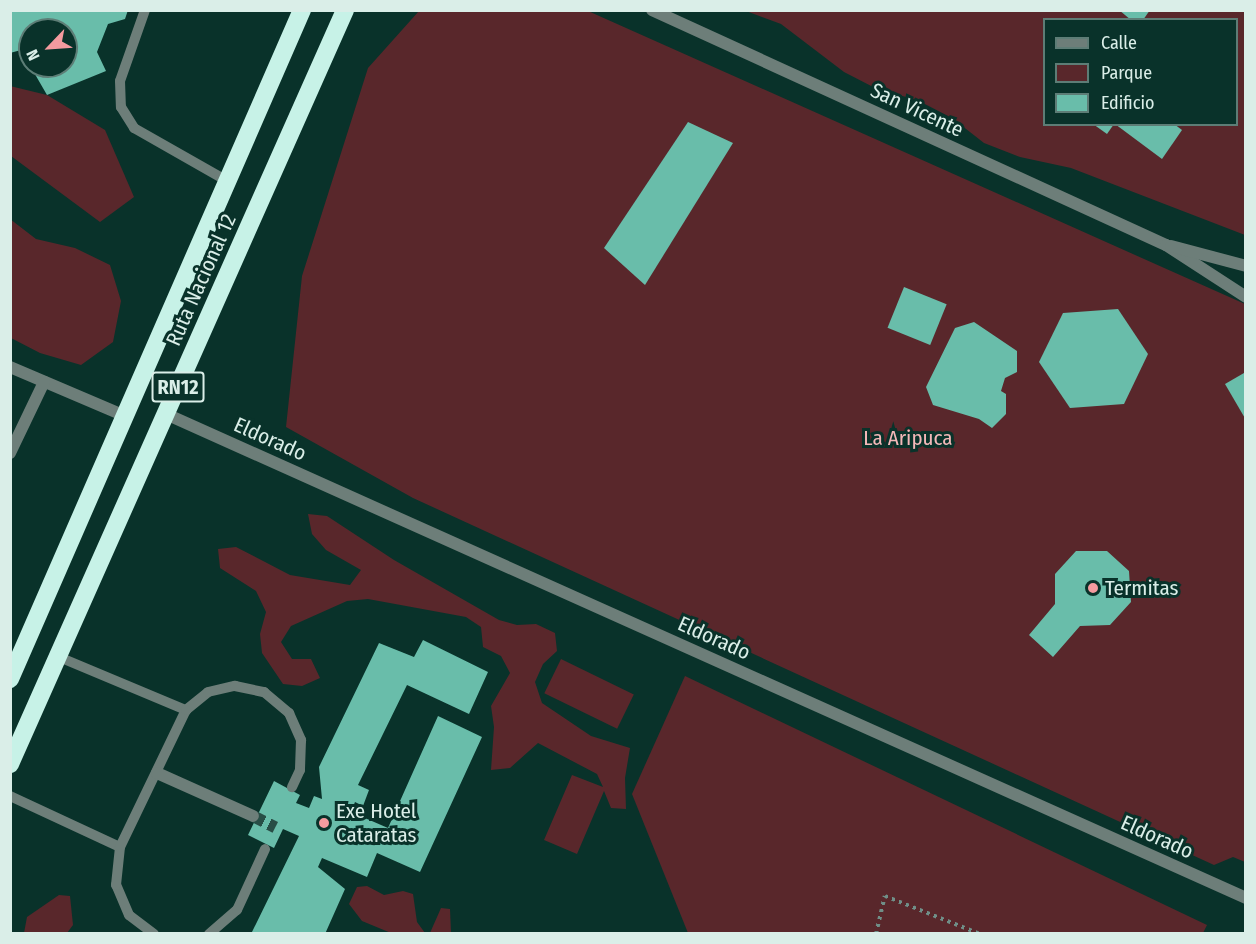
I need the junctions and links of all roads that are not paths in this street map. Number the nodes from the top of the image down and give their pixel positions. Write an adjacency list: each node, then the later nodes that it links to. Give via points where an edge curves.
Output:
1 (145, 10): 5 (lane, via 120,81 121,107 134,128)
2 (302, 10): 5 (highway, Ruta Nacional 12 / RN12)
3 (345, 10): 11 (highway, Ruta Nacional 12 / RN12)
4 (652, 10): 6 (street, San Vicente)
5 (229, 182): 12 (highway, Ruta Nacional 12 / RN12)
6 (1166, 245): 7 (street, San Vicente); 8 (street, San Vicente)
7 (1245, 266)
8 (1245, 297)
9 (10, 367): 10 (street)
10 (44, 382): 12 (street); 13 (street)
11 (166, 414): 14 (highway, Ruta Nacional 12 / RN12); 24 (street, Eldorado)
12 (127, 417): 15 (highway, Ruta Nacional 12 / RN12)
13 (10, 453)
14 (59, 657): 16 (lane); 17 (highway, Ruta Nacional 12 / RN12)
15 (10, 680)
16 (186, 710): 18 (lane); 19 (lane, via 207,692 235,686 264,692 289,713 301,740 300,770)
17 (10, 764)
18 (157, 773): 21 (street); 22 (lane)
19 (292, 787)
20 (10, 796): 22 (lane)
21 (253, 816)
22 (120, 847): 25 (lane, via 116,885 129,915)
23 (265, 849): 26 (lane, via 237,910)
24 (1245, 898)
25 (154, 933)
26 (209, 933)

